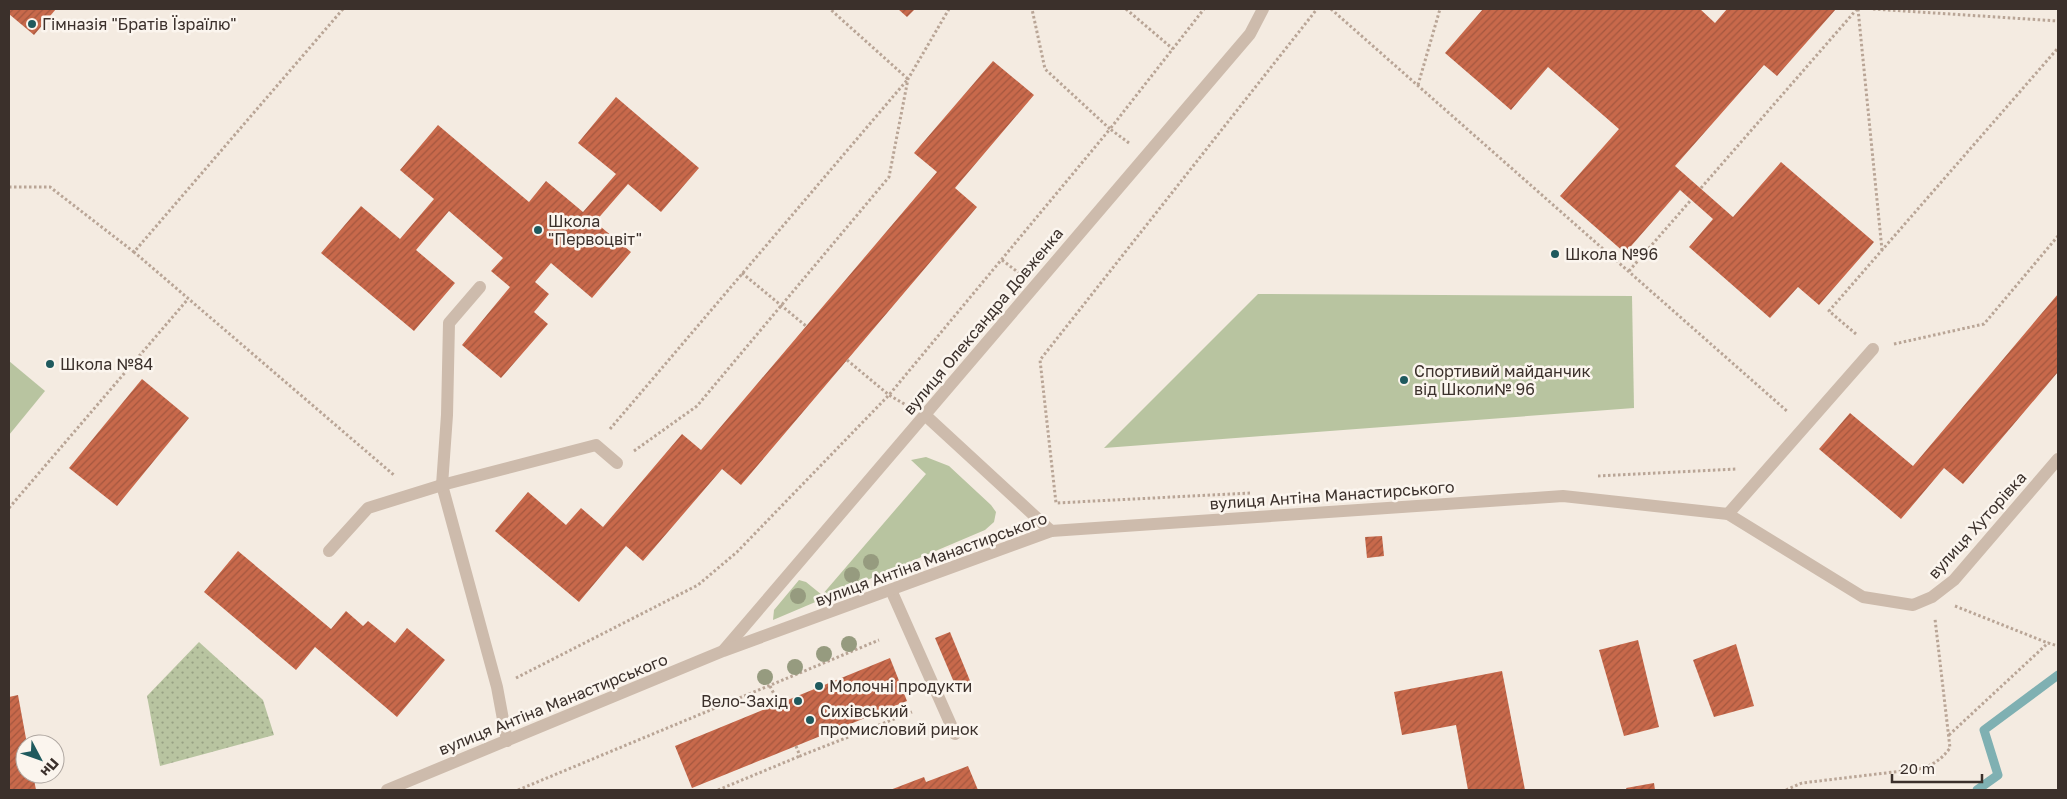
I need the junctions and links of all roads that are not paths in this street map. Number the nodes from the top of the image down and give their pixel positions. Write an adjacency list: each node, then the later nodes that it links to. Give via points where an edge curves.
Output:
1 (1263, 9): 4 (street, вулиця Олександра Довженка, via 1250,34)
2 (480, 287): 7 (street, via 449,323)
3 (1873, 349): 8 (street)
4 (925, 414): 9 (street); 12 (street, вулиця Олександра Довженка)
5 (2058, 459): 8 (street, вулиця Хуторівка, via 1954,580 1932,597 1913,605 1863,597)
6 (617, 463): 7 (street, via 596,445)
7 (442, 484): 10 (street, via 368,508); 14 (street, via 497,687)
8 (1728, 514): 9 (street, вулиця Антіна Манастирського, via 1563,496)
9 (1051, 531): 11 (street, вулиця Антіна Манастирського)
10 (329, 550)
11 (891, 590): 12 (street, вулиця Антіна Манастирського); 13 (street)
12 (723, 652): 14 (street, вулиця Антіна Манастирського)
13 (955, 734)
14 (506, 741): 15 (street, вулиця Антіна Манастирського)
15 (387, 790)

